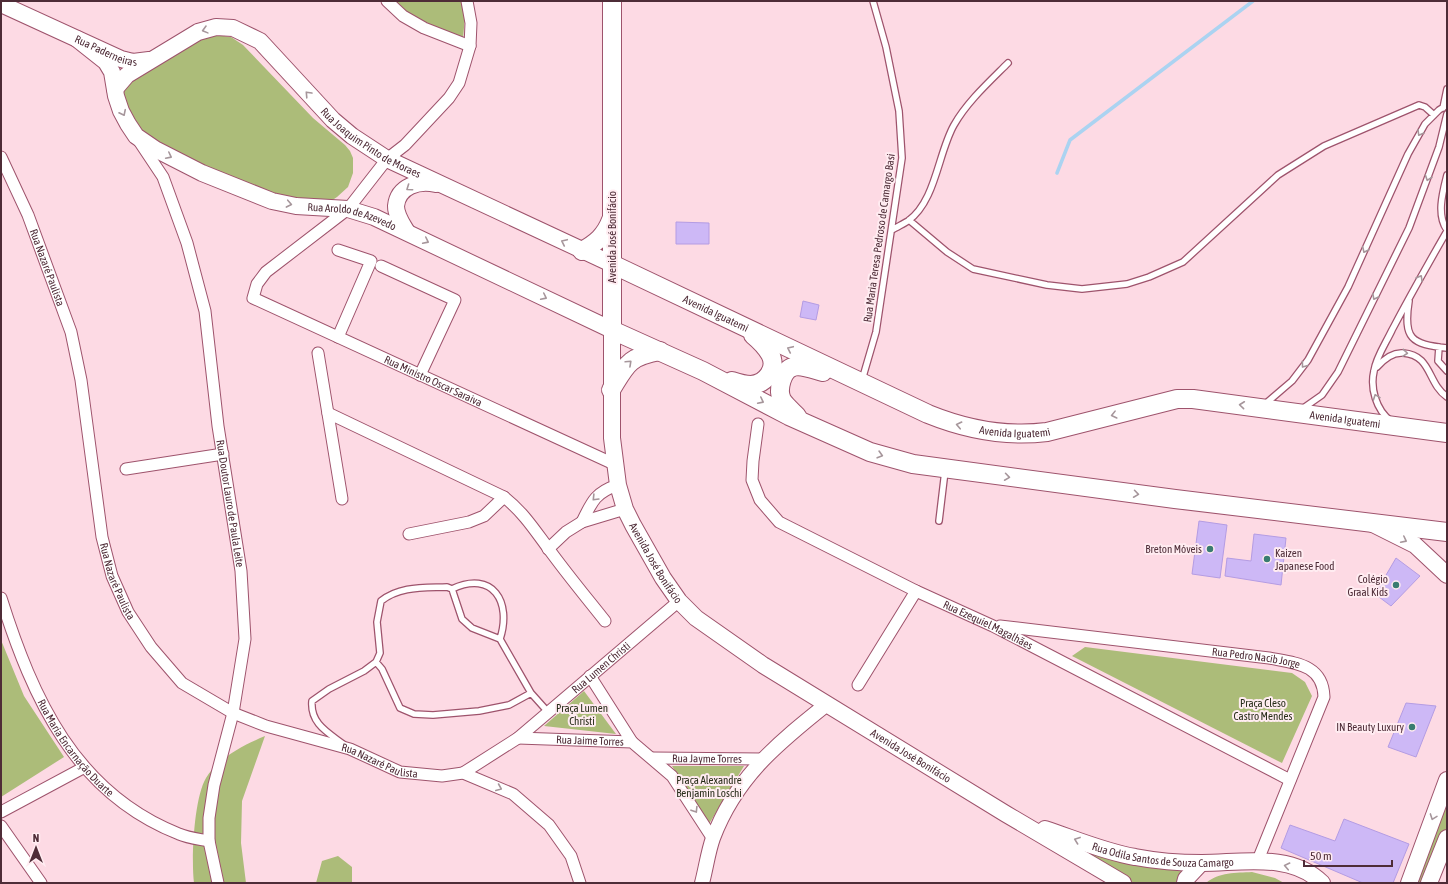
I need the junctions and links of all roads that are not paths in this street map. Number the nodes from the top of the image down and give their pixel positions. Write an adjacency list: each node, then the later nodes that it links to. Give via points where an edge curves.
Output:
1 (387, 1): 7 (street, via 403,16 424,28)
2 (467, 1): 7 (street, via 471,23)
3 (612, 1): 22 (main road, Avenida José Bonifácio)
4 (873, 1): 24 (lane, Rua Maria Teresa Pedroso de Camargo Basi, via 886,47 899,111 902,158)
5 (1, 4): 6 (main road)
6 (77, 39): 8 (main road, Rua Paderneiras, via 121,59 133,62); 10 (main road, Rua Paderneiras, via 106,62 112,72)
7 (470, 46): 18 (street, via 459,83 449,98 405,145)
8 (153, 60): 10 (main road, Rua Joaquim Pinto de Moraes, via 127,75); 18 (main road, Rua Joaquim Pinto de Moraes, one-way to 8, via 352,136 333,120 260,41 240,30 216,27 198,32)
9 (1008, 63): 23 (lane, via 963,110 947,139 934,180 921,206)
10 (115, 89): 16 (main road, Rua Aroldo de Azevedo, one-way to 16, via 121,111)
11 (1447, 89): 12 (lane)
12 (1445, 107): 14 (lane)
13 (1447, 114): 15 (lane)
14 (1434, 115): 23 (lane, via 1426,107 1419,105 1324,146 1278,175 1183,262 1127,284 1082,289 973,269 947,252); 46 (lane, one-way to 46, via 1425,124 1408,154 1348,287 1308,360 1292,381)
15 (1446, 125): 48 (lane, one-way to 48, via 1410,228 1338,372 1322,395)
16 (136, 136): 21 (main road, Rua Aroldo de Azevedo, one-way to 21, via 186,165 266,199 296,206); 53 (street, Rua Doutor Lauro de Paula Leite, via 163,177 187,242 205,311)
17 (1, 157): 81 (street, Rua Nazaré Paulista, via 28,215 71,332 81,380 102,537 112,576 128,612 151,648 182,683)
18 (388, 159): 20 (main road, Rua Joaquim Pinto de Moraes); 21 (street)
19 (1447, 175): 25 (lane, via 1441,210)
20 (446, 186): 26 (main road, one-way to 26, via 427,182 411,184 399,195 396,208); 28 (main road, Rua Joaquim Pinto de Moraes, one-way to 20)
21 (348, 209): 26 (main road, Rua Aroldo de Azevedo); 34 (street, Rua Ministro Oscar Saraiva, via 266,272 257,284 253,298)
22 (612, 220): 28 (main road, via 601,238); 29 (main road, Avenida José Bonifácio)
23 (909, 220): 24 (lane)
24 (892, 230): 43 (lane, Rua Maria Teresa Pedroso de Camargo Basi, via 876,332)
25 (1447, 230): 31 (lane, one-way to 25)
26 (408, 232): 33 (main road, Rua Aroldo de Azevedo, one-way to 33)
27 (338, 250): 34 (street, via 370,261)
28 (582, 250): 29 (main road, Rua Joaquim Pinto de Moraes)
29 (612, 264): 32 (main road, Avenida Iguatemi); 33 (main road, Avenida José Bonifácio)
30 (381, 266): 42 (street, via 455,300)
31 (1409, 297): 35 (lane, via 1406,320 1412,339); 41 (lane)
32 (742, 326): 39 (main road, via 771,355 773,365 768,377 751,385 740,384); 43 (main road, Avenida Iguatemi, one-way to 32)
33 (612, 330): 37 (main road); 44 (main road, Avenida José Bonifácio)
34 (338, 337): 42 (street, Rua Ministro Oscar Saraiva)
35 (1439, 347): 36 (lane); 40 (lane, via 1438,361)
36 (1447, 348)
37 (660, 351): 39 (main road); 44 (main road, one-way to 37, via 633,359 642,354)
38 (318, 353): 47 (street)
39 (703, 371): 49 (main road, one-way to 49)
40 (1447, 371)
41 (1373, 372): 45 (lane, one-way to 45, via 1389,355 1399,352 1411,353 1422,360 1438,391); 51 (lane, one-way to 41, via 1388,419 1382,411 1373,392)
42 (420, 375): 54 (street, Rua Ministro Oscar Saraiva)
43 (859, 381): 46 (main road, Avenida Iguatemi, one-way to 43, via 1177,399 1047,432 1016,433 991,431 948,422); 49 (main road, via 803,367 793,367 786,372 780,388 782,399)
44 (611, 390): 54 (main road, Avenida José Bonifácio)
45 (1447, 397)
46 (1262, 407): 48 (main road, Avenida Iguatemi)
47 (328, 413): 58 (street); 59 (street)
48 (1296, 413): 51 (main road, Avenida Iguatemi)
49 (801, 421): 56 (main road, one-way to 56, via 870,452 913,464)
50 (758, 424): 69 (street, Rua Ezequiel Magalhães, via 752,480 760,500 779,522)
51 (1399, 426): 52 (main road, Avenida Iguatemi)
52 (1447, 433)
53 (223, 454): 55 (street); 81 (street, Rua Doutor Lauro de Paula Leite, via 241,570 244,610 245,639)
54 (614, 464): 57 (main road, Avenida José Bonifácio)
55 (126, 469)
56 (945, 469): 61 (lane); 63 (main road, one-way to 63)
57 (618, 485): 60 (main road, Avenida José Bonifácio); 62 (street, one-way to 62, via 605,489 592,500)
58 (504, 497): 65 (street, via 484,516 469,522); 66 (street, via 526,517)
59 (342, 499)
60 (625, 509): 62 (street); 71 (main road, Avenida José Bonifácio, via 663,578)
61 (939, 521)
62 (582, 522): 66 (street)
63 (1370, 523): 64 (main road); 67 (main road, one-way to 67, via 1414,545)
64 (1447, 532)
65 (409, 534)
66 (548, 548): 72 (street)
67 (1447, 575)
68 (452, 589): 74 (lane, via 462,618 472,628); 74 (lane, via 474,582 486,584 497,594 503,608 504,628); 75 (lane, via 405,589 381,601 377,622 380,653)
69 (916, 590): 73 (street, Rua Ezequiel Magalhães); 77 (street)
70 (1, 598): 88 (street, Rua Maria Encarnação Duarte, via 15,644 31,681 52,722)
71 (679, 601): 76 (street, Rua Lumen Christi); 79 (main road, Avenida José Bonifácio, via 696,618 763,665)
72 (605, 621)
73 (993, 626): 90 (street, Rua Ezequiel Magalhães); 90 (street, Rua Pedro Nacib Jorge, via 1298,663 1318,674 1324,686 1324,697)
74 (500, 639): 78 (lane)
75 (376, 662): 78 (lane, via 385,674 400,708 414,714 479,711 509,705); 84 (lane, via 312,701 312,717 323,729)
76 (590, 676): 80 (street, Rua Lumen Christi); 83 (street)
77 (858, 685)
78 (531, 693): 80 (lane)
79 (827, 704): 87 (street, via 784,738); 94 (main road, Avenida José Bonifácio)
80 (548, 712): 82 (street, Rua Lumen Christi)
81 (233, 713): 84 (street, Rua Nazaré Paulista, via 266,726); 98 (street, Rua Doutor Lauro de Paula Leite, via 214,785 209,818)
82 (518, 738): 83 (street, Rua Jaime Torres); 86 (street, Rua Lumen Christi)
83 (632, 742): 85 (street, Rua Jaime Torres)
84 (350, 749): 89 (street, Rua Nazaré Paulista, via 400,772 442,776)
85 (653, 758): 87 (street, Rua Jayme Torres); 97 (street, Rua Jaime Torres, one-way to 97, via 672,776)
86 (484, 759): 89 (street, Rua Lumen Christi); 92 (street)
87 (762, 760): 97 (street, via 744,781)
88 (83, 768): 93 (street); 98 (street, Rua Maria Encarnação Duarte, via 118,800 150,821 180,835)
89 (463, 773): 92 (street, Rua Nazaré Paulista)
90 (1290, 780): 99 (street, Rua Pedro Nacib Jorge)
91 (1447, 780): 108 (main road, one-way to 108)
92 (483, 781): 103 (street, Rua Nazaré Paulista, one-way to 103, via 513,794 549,825 571,856)
93 (1, 812)
94 (1006, 814): 100 (main road, Rua Odila Santos de Souza Camargo, one-way to 94, via 1135,857 1087,844); 105 (main road, Avenida José Bonifácio)
95 (1, 826): 101 (street)
96 (1447, 838): 109 (main road)
97 (713, 839): 104 (street)
98 (209, 841): 102 (street, Rua Doutor Lauro de Paula Leite)
99 (1258, 860): 100 (main road, Rua Odila Santos de Souza Camargo); 107 (main road, Rua Odila Santos de Souza Camargo, one-way to 99, via 1316,877 1295,867)
100 (1201, 863): 106 (main road)
101 (41, 883)
102 (218, 883)
103 (580, 883)
104 (702, 883)
105 (1123, 883)
106 (1185, 883)
107 (1322, 883)
108 (1409, 883)
109 (1429, 883)

